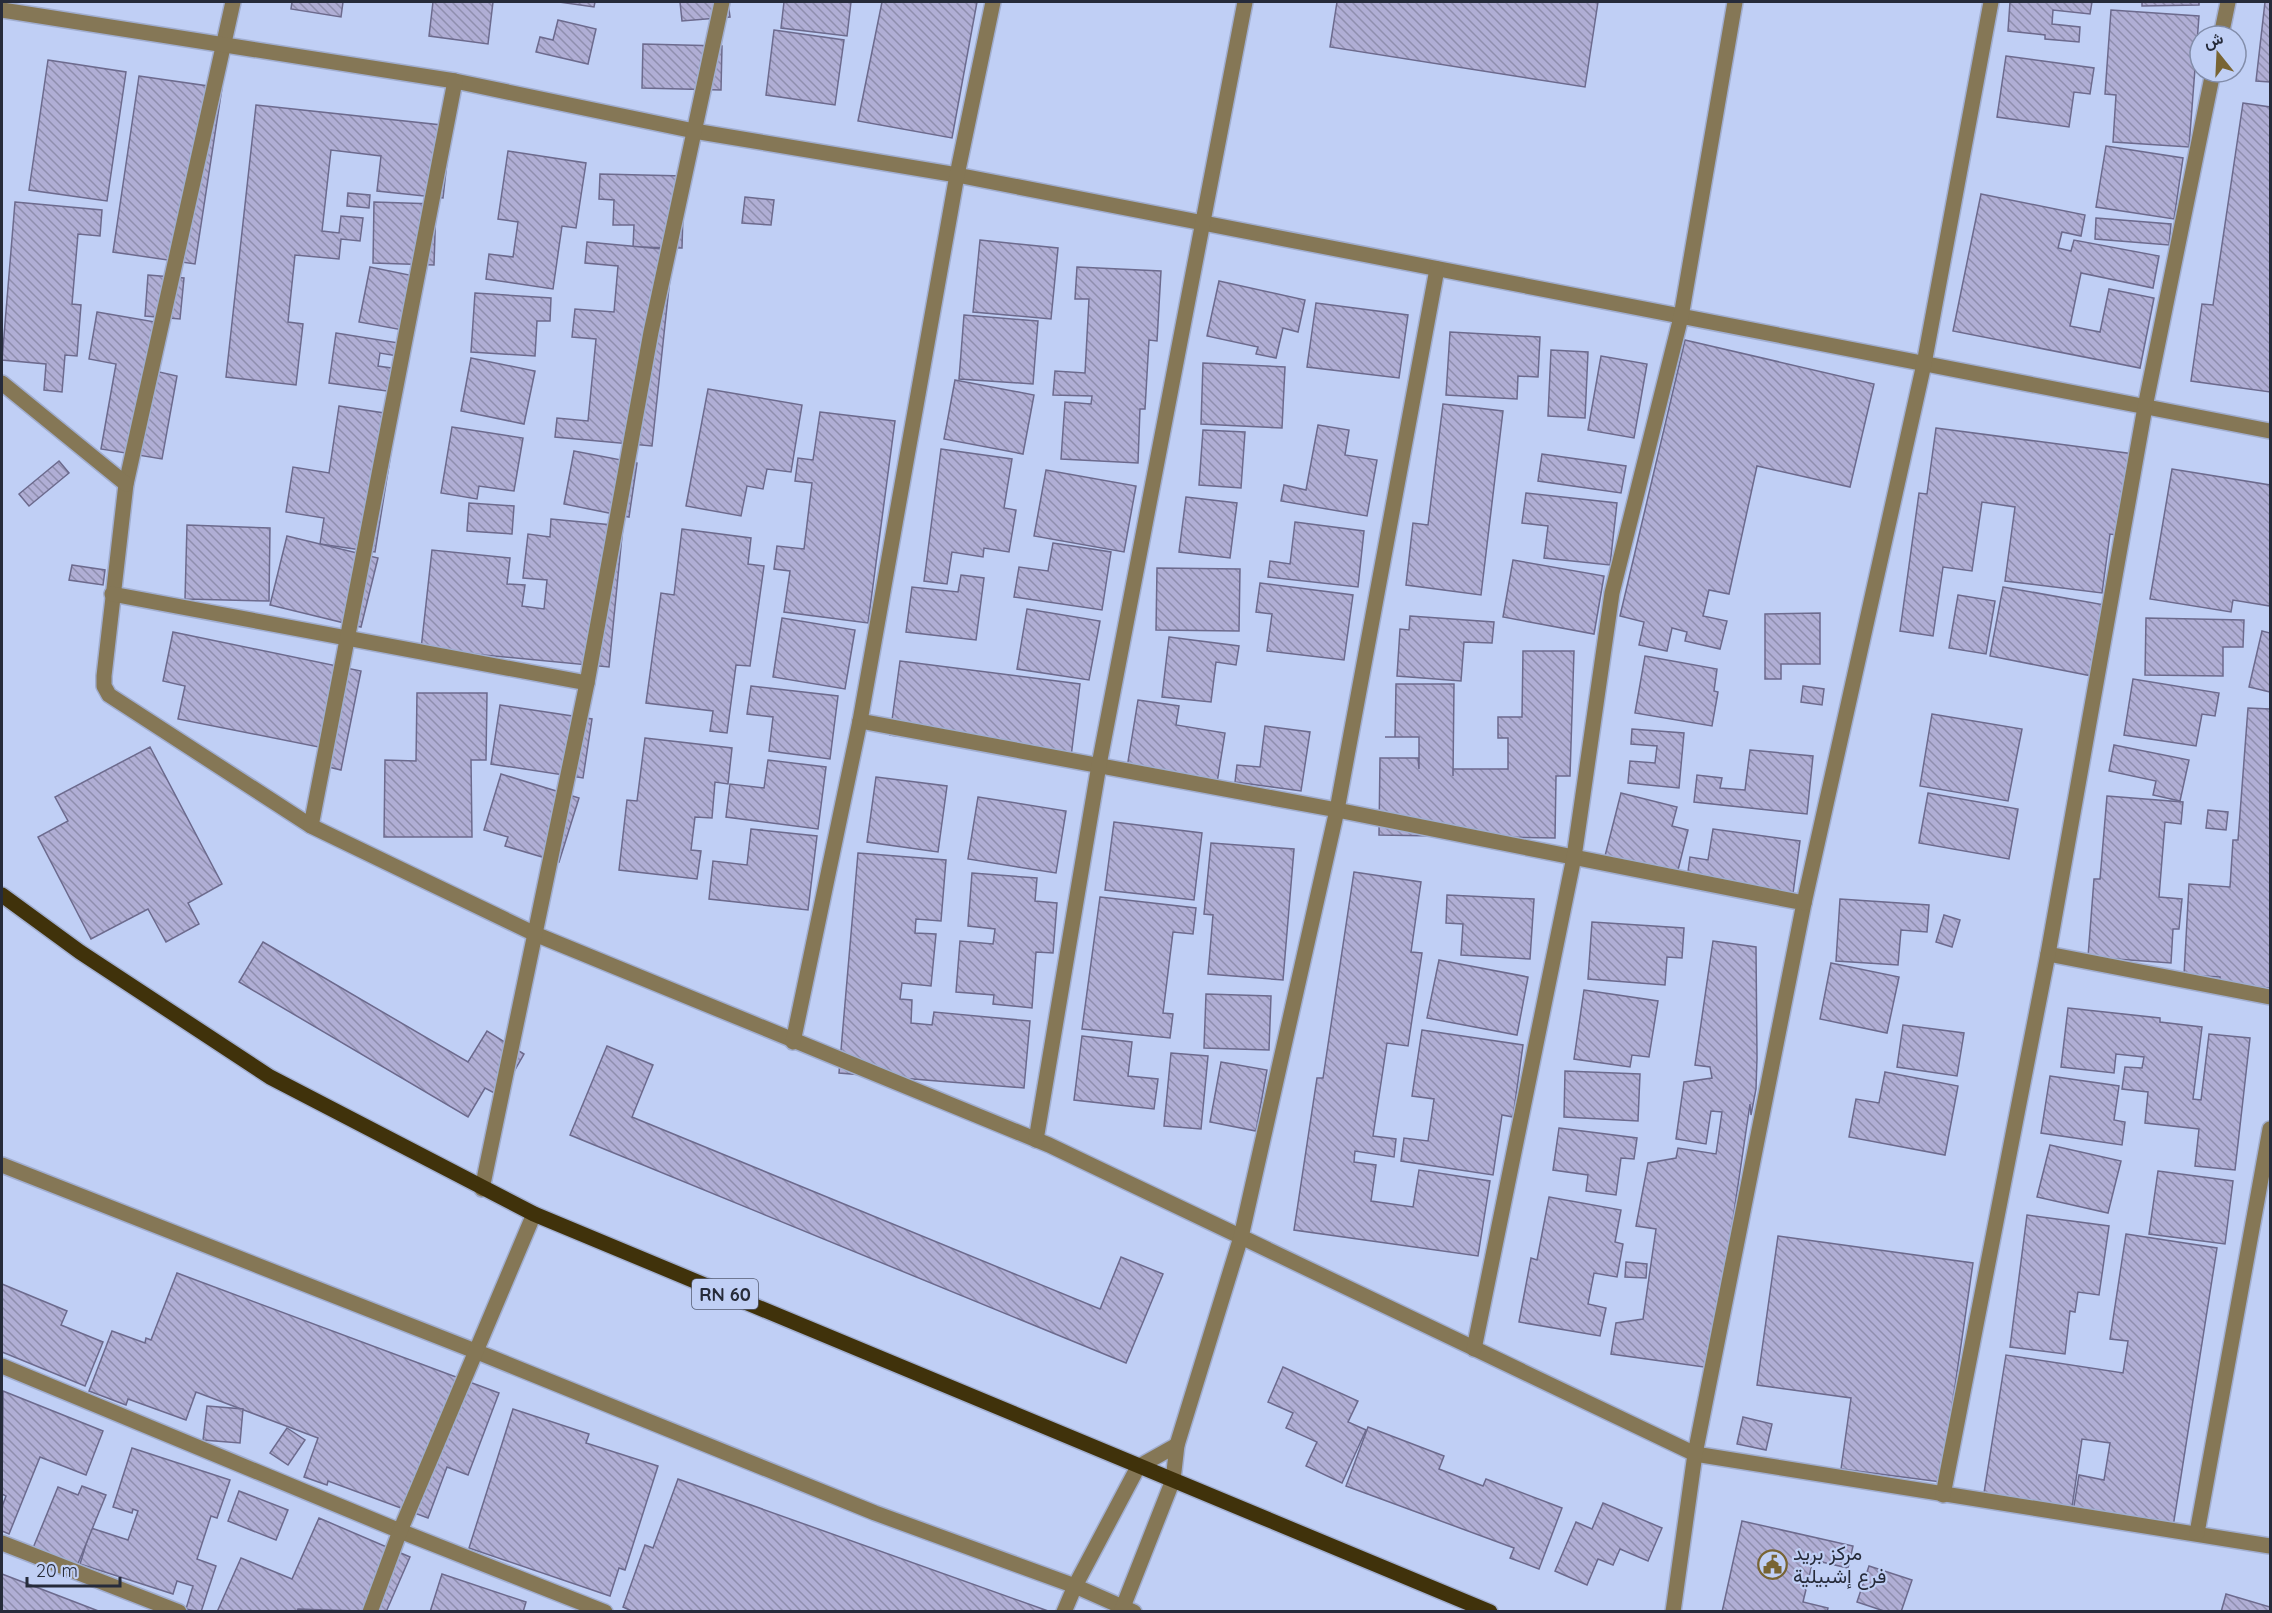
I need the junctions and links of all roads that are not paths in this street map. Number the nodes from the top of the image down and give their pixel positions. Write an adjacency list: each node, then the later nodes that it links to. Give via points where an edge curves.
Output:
1 (233, 2): 10 (street)
2 (722, 2): 13 (street)
3 (993, 2): 14 (street)
4 (1245, 2): 15 (street)
5 (1735, 2): 17 (street)
6 (1991, 2): 18 (street)
7 (2228, 2): 9 (street)
8 (2, 10): 10 (street)
9 (2223, 24)
10 (223, 45): 11 (street); 22 (street)
11 (455, 81): 13 (street); 24 (street)
12 (2211, 84): 20 (street)
13 (694, 131): 14 (street); 25 (street, via 651,332)
14 (957, 176): 15 (street); 26 (street)
15 (1202, 223): 16 (street); 27 (street)
16 (1437, 269): 17 (street); 28 (street)
17 (1681, 317): 18 (street); 30 (street, via 1612,593)
18 (1924, 364): 20 (street); 32 (street)
19 (2, 383): 22 (street)
20 (2145, 407): 21 (street); 34 (street)
21 (2271, 431)
22 (126, 484): 23 (street)
23 (112, 594): 24 (street); 29 (street, via 104,676 109,695)
24 (348, 636): 25 (street); 29 (street)
25 (587, 683): 33 (street)
26 (860, 721): 27 (street); 36 (street)
27 (1099, 765): 28 (street); 38 (street)
28 (1337, 810): 30 (street); 42 (street)
29 (311, 826): 33 (street)
30 (1574, 857): 32 (street); 43 (street)
31 (2, 895): 40 (main road, RN 60, via 80,952 270,1077)
32 (1804, 903): 47 (street)
33 (535, 934): 36 (street); 40 (street)
34 (2048, 954): 35 (street); 50 (street)
35 (2271, 997)
36 (792, 1042): 38 (street)
37 (2271, 1130): 52 (street)
38 (1036, 1140): 42 (street)
39 (2, 1165): 44 (street)
40 (482, 1189): 41 (main road, RN 60)
41 (534, 1214): 44 (street); 48 (main road, RN 60)
42 (1241, 1237): 43 (street); 46 (street)
43 (1474, 1349): 47 (street)
44 (475, 1351): 51 (street); 55 (street, via 875,1513)
45 (2, 1366): 51 (street)
46 (1177, 1445): 48 (street); 49 (street)
47 (1695, 1454): 50 (street); 62 (street)
48 (1138, 1467): 49 (main road, RN 60); 55 (street)
49 (1173, 1480): 56 (street); 61 (main road, RN 60)
50 (1943, 1495): 52 (street)
51 (400, 1531): 58 (street); 59 (street)
52 (2197, 1533): 54 (street)
53 (2, 1543): 57 (street)
54 (2271, 1546)
55 (1075, 1586): 56 (street); 60 (street)
56 (1126, 1610)
57 (179, 1611)
58 (370, 1611)
59 (604, 1611)
60 (1064, 1611)
61 (1490, 1611)
62 (1673, 1611)

